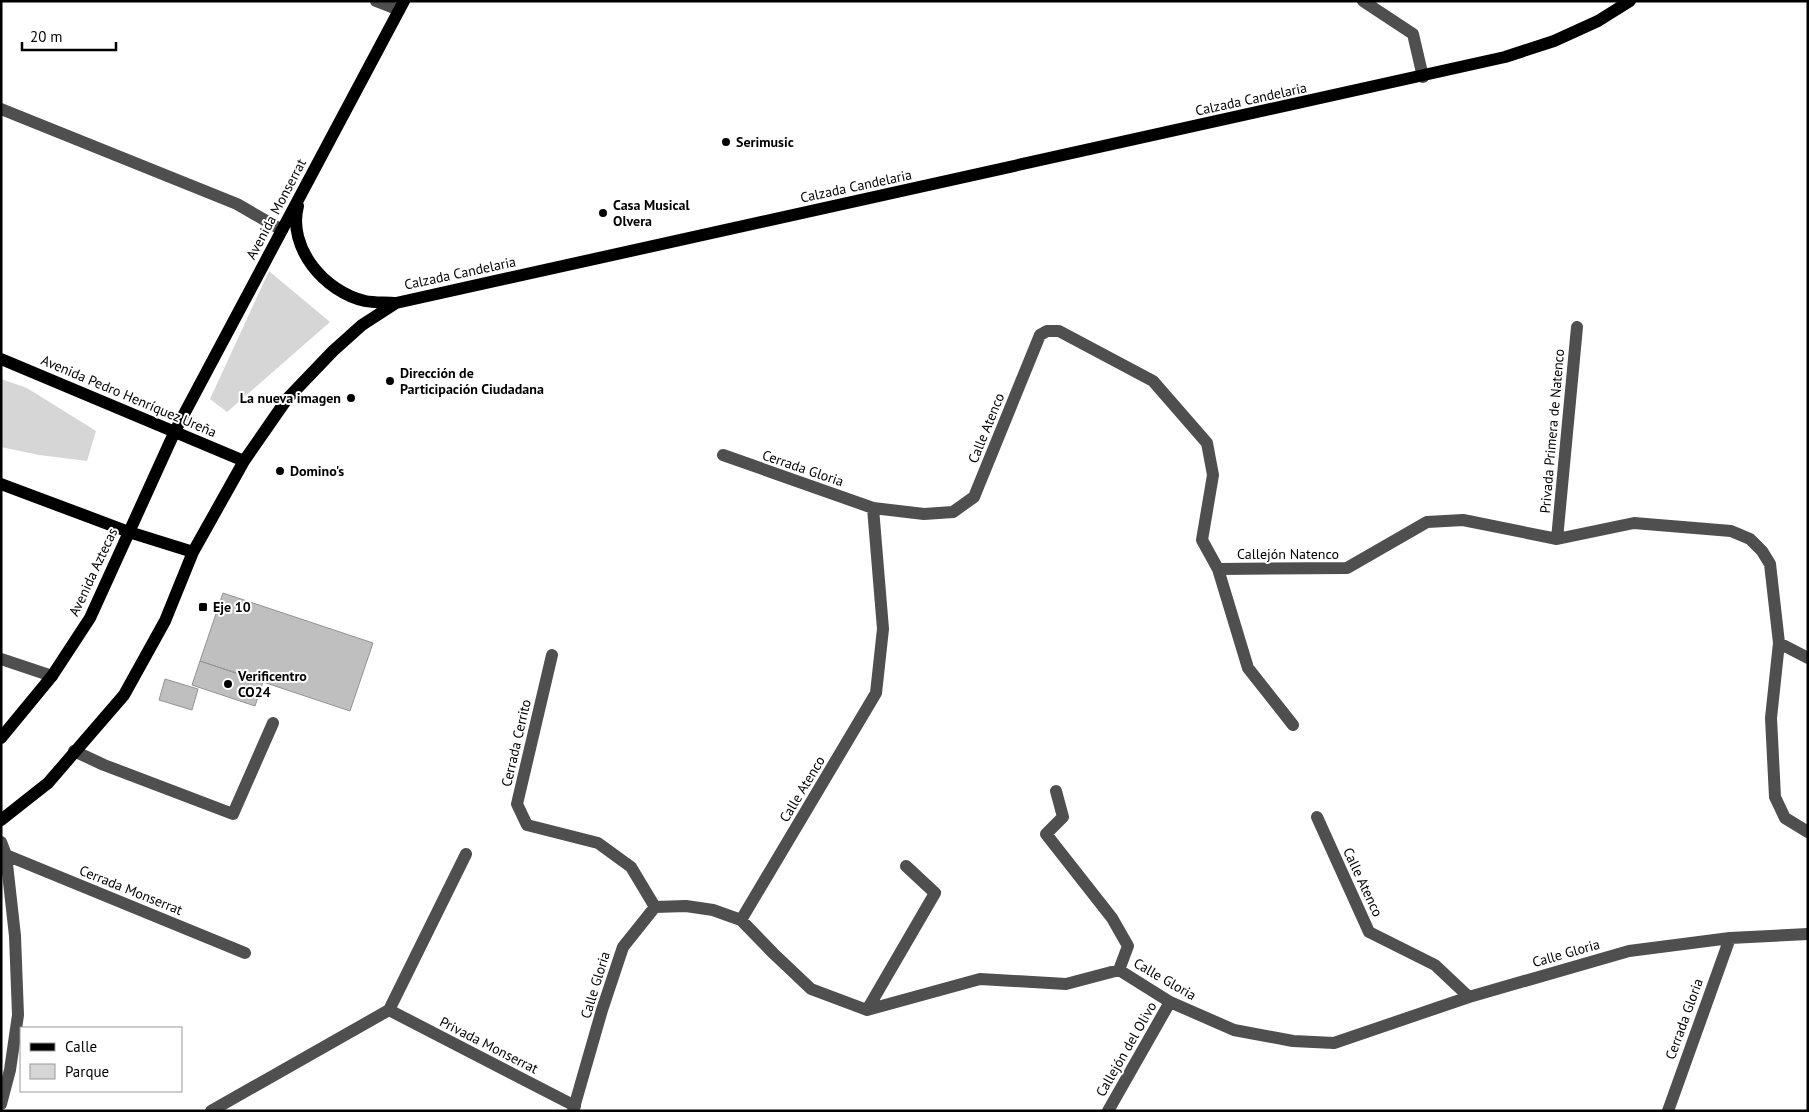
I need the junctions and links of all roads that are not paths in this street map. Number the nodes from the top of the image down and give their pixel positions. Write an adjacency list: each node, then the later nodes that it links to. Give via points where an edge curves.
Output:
1 (376, 1): 4 (street)
2 (1363, 1): 5 (street, via 1413,34)
3 (1630, 1): 5 (main road, Calzada Candelaria, via 1598,21 1554,41 1505,58)
4 (401, 6): 7 (main road, Avenida Monserrat)
5 (1422, 77): 9 (main road, Calzada Candelaria)
6 (1, 109): 8 (street, via 237,204)
7 (301, 194): 8 (main road, Avenida Monserrat); 9 (main road, via 296,213 298,230 302,246 320,275 349,296 366,302)
8 (282, 230): 12 (main road, Avenida Monserrat)
9 (396, 303): 14 (main road, Calzada Candelaria, via 362,324 333,351 287,399)
10 (1577, 326): 18 (street, Privada Primera de Natenco)
11 (1, 359): 12 (main road, Avenida Pedro Henríquez Ureña)
12 (175, 431): 14 (main road, Avenida Pedro Henríquez Ureña); 17 (main road, Avenida Aztecas)
13 (723, 455): 16 (street, Cerrada Gloria)
14 (244, 460): 19 (main road, Calzada Candelaria)
15 (1, 484): 17 (main road)
16 (873, 508): 20 (street, Calle Atenco, via 924,514 953,512 974,497 1040,336 1047,330 1059,331 1153,381 1207,443 1213,475 1202,540); 39 (street, Calle Atenco, via 883,629 876,693)
17 (129, 532): 19 (main road); 25 (main road, Avenida Aztecas, via 90,618)
18 (1557, 539): 20 (street, Callejón Natenco, via 1463,520 1427,522 1347,568); 21 (street, Callejón Natenco, via 1634,522 1732,531 1750,539 1770,564)
19 (193, 552): 29 (main road, via 165,621 124,695)
20 (1218, 569): 27 (street, Calle Atenco, via 1248,668)
21 (1779, 643): 23 (street); 33 (street, via 1771,718 1775,797 1785,818)
22 (552, 655): 38 (street, Cerrada Cerrito, via 518,804 527,825 598,843 631,866)
23 (1808, 658)
24 (1, 659): 25 (street)
25 (52, 676): 28 (main road, Avenida Aztecas)
26 (273, 723): 29 (street, via 233,814)
27 (1293, 725)
28 (1, 738)
29 (74, 751): 32 (main road, via 48,783)
30 (1056, 791): 43 (street, via 1063,817 1046,834 1112,918 1128,946)
31 (1317, 817): 44 (street, Calle Atenco, via 1369,932 1435,965)
32 (1, 820)
33 (1808, 832)
34 (1, 842): 36 (street)
35 (466, 854): 46 (street)
36 (6, 855): 42 (street, Cerrada Monserrat); 48 (street, via 15,936 18,1015)
37 (906, 866): 47 (street, via 935,893)
38 (655, 907): 39 (street, via 686,906 713,910); 49 (street, Calle Gloria, via 623,947)
39 (741, 920): 47 (street, via 811,989)
40 (1808, 934): 41 (street, Calle Gloria)
41 (1730, 938): 44 (street, Calle Gloria, via 1629,951); 52 (street, Cerrada Gloria)
42 (245, 953)
43 (1119, 970): 45 (street, Calle Gloria); 47 (street, Calle Gloria, via 1066,984 980,979)
44 (1469, 997): 45 (street, Calle Gloria, via 1334,1043 1293,1042 1234,1030)
45 (1170, 1002): 50 (street, Callejón del Olivo)
46 (389, 1010): 49 (street, Privada Monserrat); 51 (street)
47 (867, 1010)
48 (1, 1104)
49 (574, 1108)
50 (1114, 1109)
51 (211, 1111)
52 (1668, 1111)

